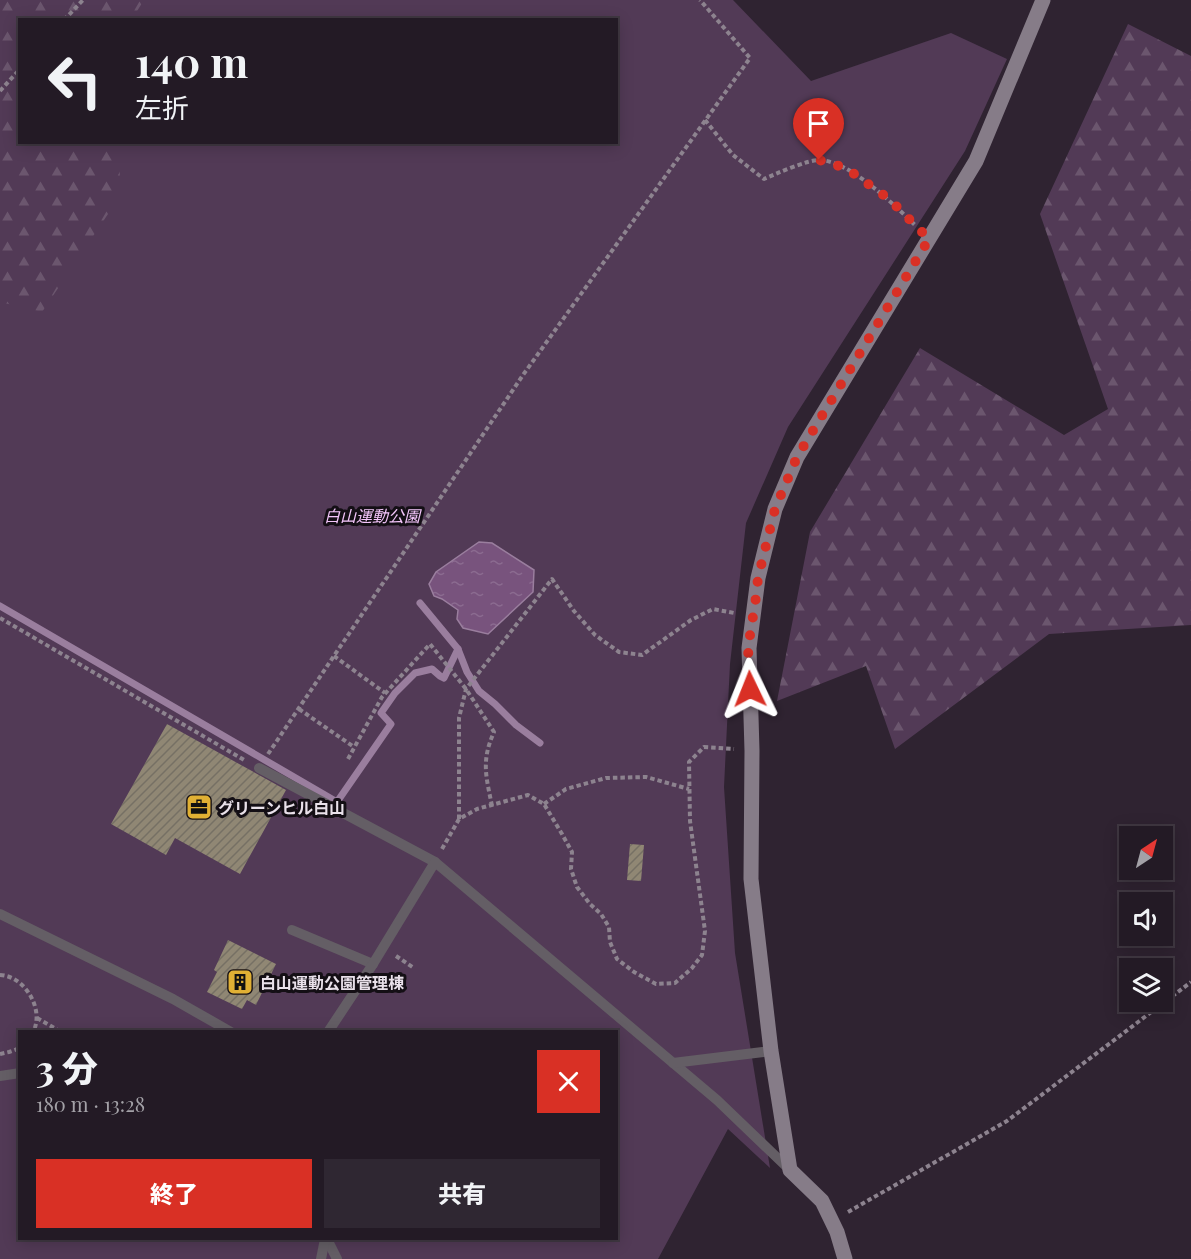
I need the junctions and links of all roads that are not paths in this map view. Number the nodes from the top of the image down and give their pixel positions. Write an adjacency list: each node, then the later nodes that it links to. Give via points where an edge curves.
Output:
1 (1043, 0): 9 (street, via 976,161 797,457 775,509 758,578 748,648 752,879)
2 (259, 768): 3 (lane)
3 (435, 862): 6 (lane); 10 (lane)
4 (0, 914): 7 (lane)
5 (292, 930): 6 (lane)
6 (373, 964): 8 (lane)
7 (227, 1030)
8 (329, 1030)
9 (771, 1051): 10 (lane); 13 (street)
10 (672, 1063): 13 (lane)
11 (18, 1073): 12 (lane)
12 (0, 1076)
13 (790, 1170): 18 (street, via 822,1201)
14 (326, 1240): 16 (lane)
15 (327, 1240): 17 (lane)
16 (321, 1259)
17 (337, 1259)
18 (845, 1259)

